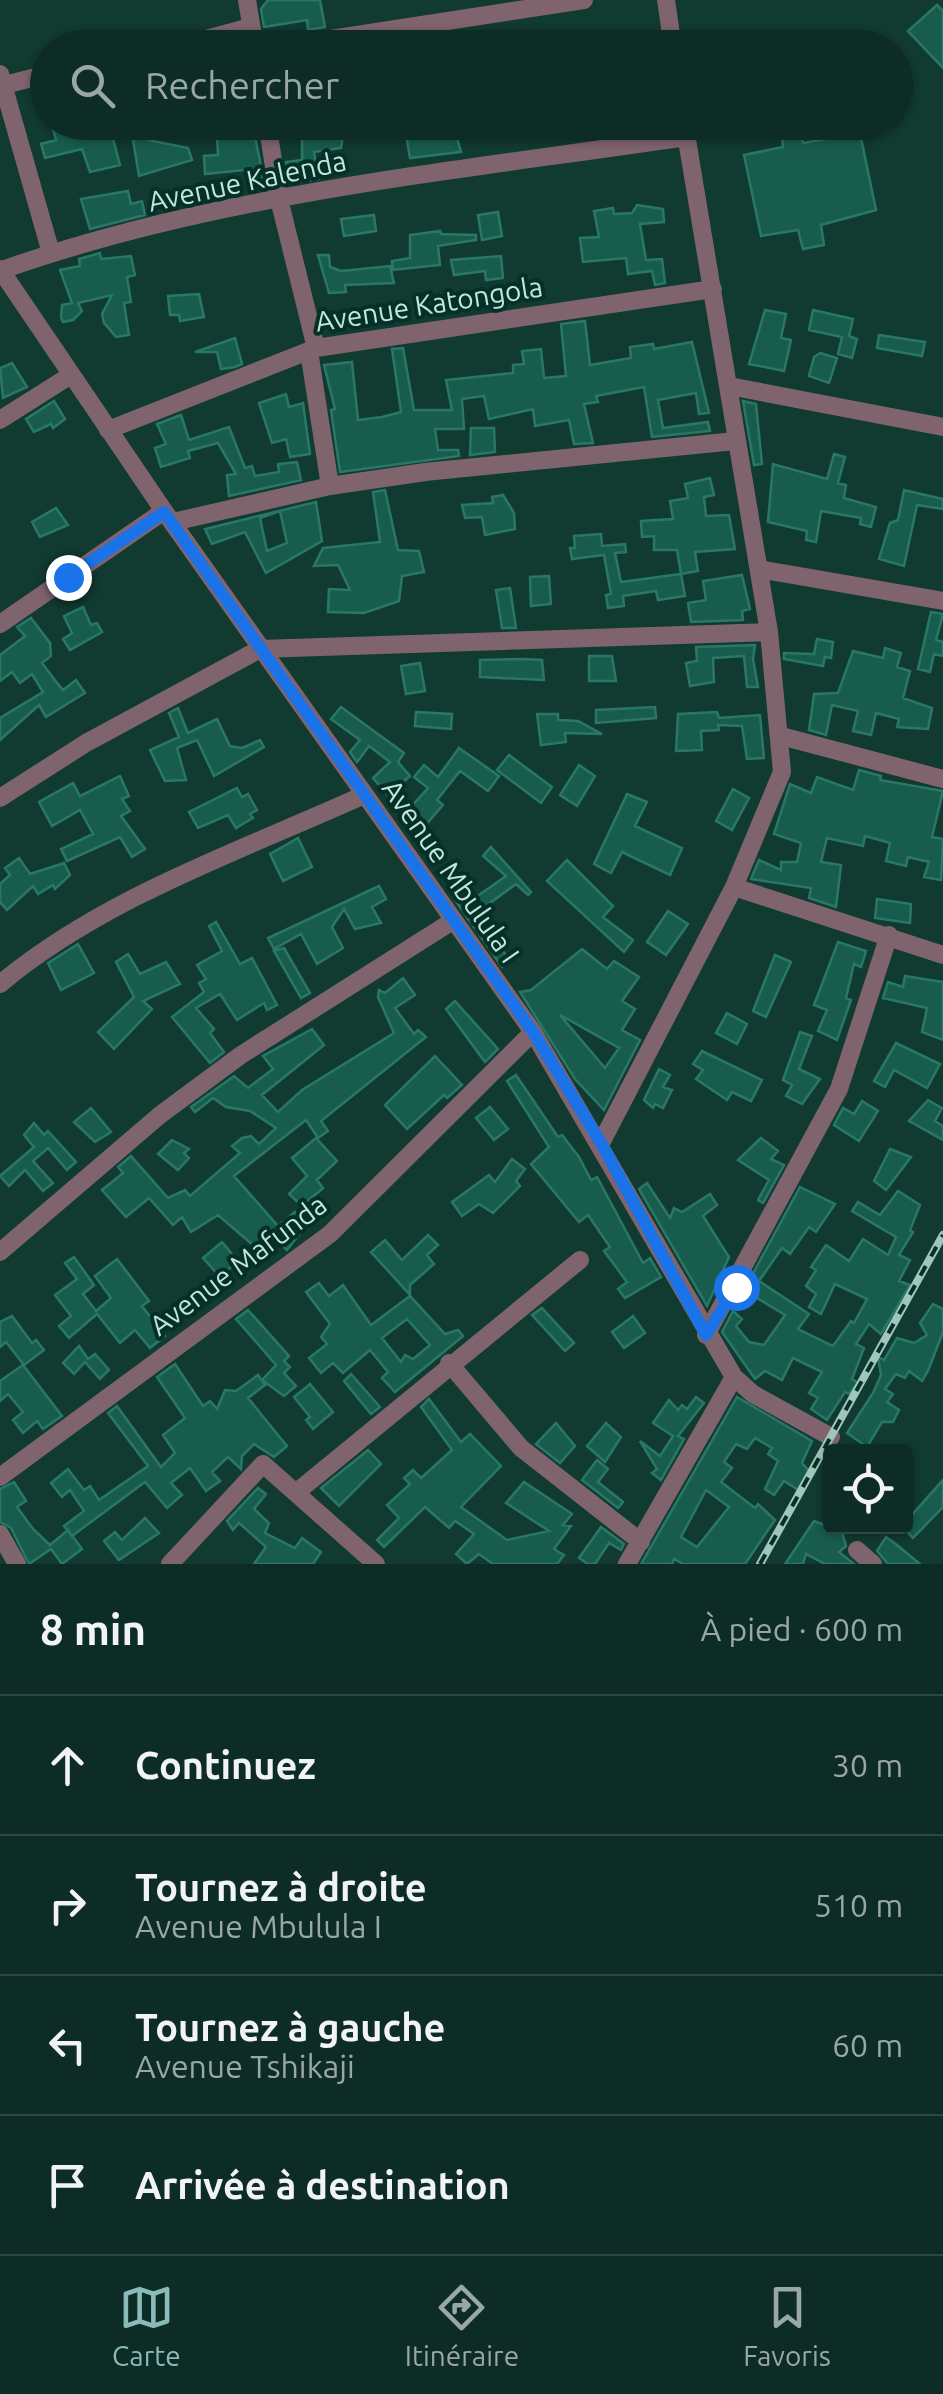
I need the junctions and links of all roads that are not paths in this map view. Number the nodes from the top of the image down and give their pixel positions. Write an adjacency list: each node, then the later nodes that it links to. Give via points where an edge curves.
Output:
1 (248, 0): 4 (street)
2 (584, 0): 7 (street)
3 (666, 0): 8 (street)
4 (251, 27): 5 (street); 6 (street)
5 (240, 30)
6 (252, 30)
7 (389, 30)
8 (670, 30)
9 (30, 77): 10 (street)
10 (2, 81): 15 (street)
11 (270, 140): 14 (street)
12 (626, 140): 14 (street, Avenue Kalenda)
13 (687, 140): 17 (street)
14 (279, 199): 15 (street, Avenue Kalenda); 18 (street)
15 (51, 253): 16 (street, Avenue Kalenda)
16 (1, 270): 19 (street, Avenue Mbulula I)
17 (712, 289): 18 (street, Avenue Katongola); 20 (street)
18 (312, 350): 23 (street, Avenue Katongola); 25 (street)
19 (71, 376): 21 (street); 23 (street, Avenue Mbulula I)
20 (729, 386): 22 (street); 24 (street)
21 (0, 420)
22 (943, 428)
23 (108, 430): 26 (street, Avenue Mbulula I)
24 (735, 440): 25 (street); 27 (street)
25 (330, 486): 26 (street)
26 (169, 517): 29 (street); 31 (street, Avenue Mbulula I)
27 (759, 568): 28 (street); 30 (street)
28 (943, 601)
29 (0, 624)
30 (770, 632): 31 (street); 32 (street)
31 (260, 649): 34 (street, Avenue Mbulula I); 35 (street)
32 (781, 736): 33 (street); 36 (street, via 782,772)
33 (943, 779)
34 (364, 795): 37 (street, Avenue Mbulula I); 40 (street, via 141,896)
35 (0, 798)
36 (734, 887): 38 (street); 42 (street)
37 (451, 922): 41 (street, Avenue Mbulula I); 43 (street, via 160,1114)
38 (889, 935): 39 (street); 45 (street, via 839,1089)
39 (943, 955)
40 (0, 984)
41 (533, 1032): 42 (street, Avenue Mbulula I); 49 (street, Avenue Mafunda, via 330,1234)
42 (601, 1143): 45 (street, Avenue Mbulula I)
43 (0, 1252)
44 (580, 1260): 46 (street)
45 (706, 1335): 47 (street, Avenue Mbulula I)
46 (449, 1363): 50 (street); 52 (street, via 521,1448)
47 (734, 1377): 48 (street, Avenue Mbulula I); 52 (street)
48 (831, 1437)
49 (0, 1478)
50 (298, 1491): 55 (street, via 265,1464 258,1466); 56 (street)
51 (0, 1534): 54 (street)
52 (641, 1542): 57 (street)
53 (857, 1550): 58 (street)
54 (17, 1564)
55 (170, 1564)
56 (376, 1564)
57 (627, 1564)
58 (873, 1564)

